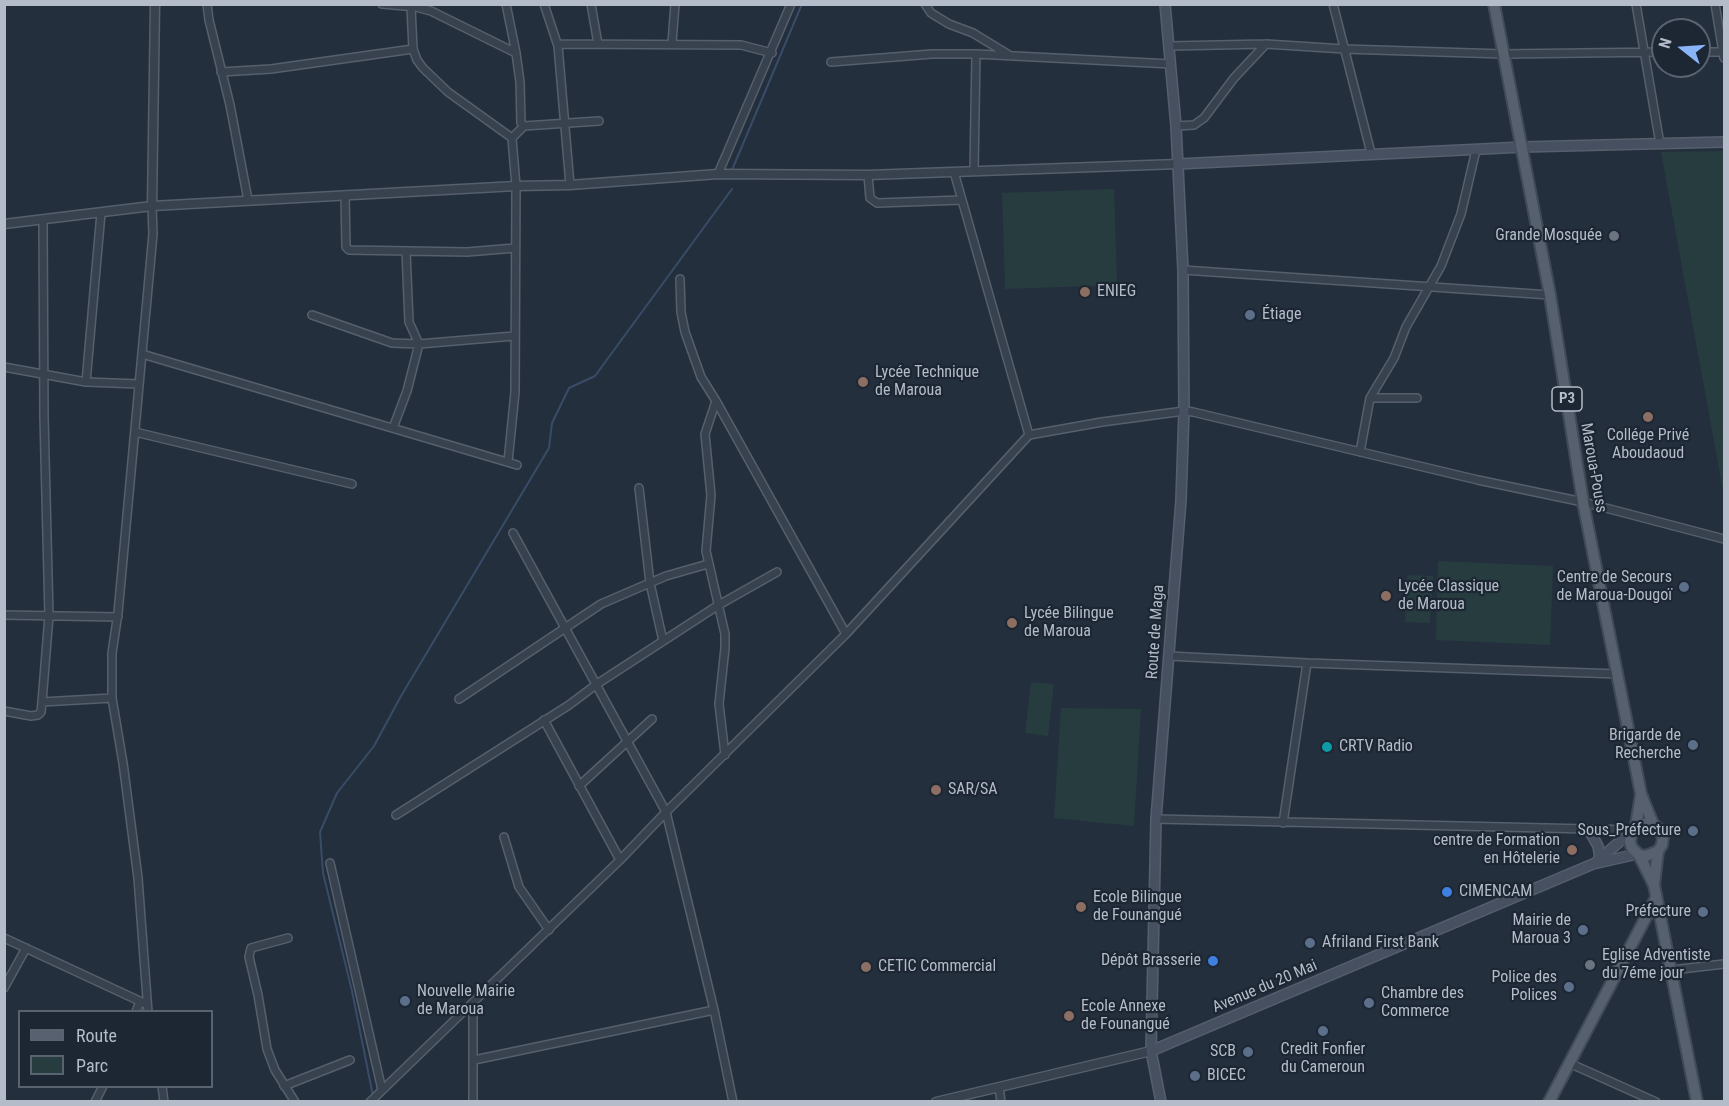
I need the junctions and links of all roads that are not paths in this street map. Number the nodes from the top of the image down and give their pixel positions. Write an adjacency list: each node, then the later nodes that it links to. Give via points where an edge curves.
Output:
1 (155, 4): 54 (street)
2 (207, 4): 33 (street)
3 (382, 4): 15 (street)
4 (506, 4): 25 (street)
5 (544, 4): 16 (street)
6 (591, 4): 17 (street)
7 (675, 4): 18 (street)
8 (791, 4): 26 (street)
9 (926, 4): 30 (street, via 931,13)
10 (1165, 4): 20 (main road, Route de Maga)
11 (1333, 4): 22 (street)
12 (1494, 4): 28 (main road, Maroua-Pouss / P3)
13 (1636, 4): 23 (street)
14 (1715, 4): 29 (street)
15 (411, 7): 21 (street); 25 (street, via 431,11)
16 (558, 44): 17 (street); 35 (street)
17 (598, 44): 18 (street)
18 (672, 44): 26 (street, via 741,45)
19 (1266, 44): 20 (street); 22 (street); 37 (street, via 1204,118 1194,125)
20 (1170, 46): 32 (main road, Route de Maga)
21 (413, 49): 33 (street); 38 (street, via 423,68 448,92)
22 (1344, 49): 28 (street); 43 (street)
23 (1644, 51): 24 (street); 28 (street); 40 (street)
24 (1651, 51)
25 (516, 53): 36 (street)
26 (772, 53): 47 (street)
27 (976, 54): 30 (street); 31 (street); 45 (street)
28 (1504, 54): 41 (main road, Maroua-Pouss / P3)
29 (1724, 54)
30 (1010, 56): 32 (street)
31 (831, 62)
32 (1171, 64): 37 (main road, Route de Maga)
33 (221, 72): 52 (street)
34 (599, 121): 35 (street)
35 (564, 122): 36 (street); 49 (street)
36 (524, 126): 38 (street)
37 (1176, 126): 44 (main road, Route de Maga)
38 (512, 138): 50 (street)
39 (1725, 142): 40 (main road)
40 (1660, 144): 41 (main road)
41 (1523, 147): 42 (main road); 63 (main road, Maroua-Pouss / P3)
42 (1476, 150): 43 (main road); 62 (street, via 1459,218)
43 (1371, 153): 44 (main road)
44 (1178, 164): 45 (street); 60 (main road, Route de Maga)
45 (974, 171): 46 (street)
46 (954, 172): 48 (street); 53 (street)
47 (718, 174): 48 (street); 49 (street)
48 (868, 175): 53 (street, via 870,198 878,203)
49 (570, 185): 50 (street)
50 (516, 186): 51 (street); 58 (street)
51 (345, 195): 52 (street); 59 (street, via 347,249)
52 (248, 200): 54 (street)
53 (962, 200): 78 (street)
54 (152, 206): 55 (street); 67 (street)
55 (101, 213): 56 (street); 70 (street)
56 (43, 220): 57 (street); 69 (street)
57 (4, 224)
58 (515, 248): 59 (street); 65 (street)
59 (405, 251): 66 (street, via 409,322)
60 (1183, 270): 62 (street); 75 (main road, Route de Maga)
61 (680, 279): 74 (street, via 686,332 701,377)
62 (1429, 288): 63 (street); 72 (street)
63 (1550, 295): 84 (main road, Maroua-Pouss / P3)
64 (312, 315): 66 (street, via 392,343)
65 (514, 336): 66 (street); 80 (street, via 515,392)
66 (419, 344): 76 (street)
67 (142, 354): 71 (street); 76 (street)
68 (4, 367): 69 (street)
69 (45, 374): 70 (street); 92 (street)
70 (86, 382): 71 (street)
71 (139, 384): 77 (street)
72 (1370, 398): 73 (street); 79 (street)
73 (1417, 398)
74 (716, 401): 87 (street, via 705,434 711,482); 95 (street)
75 (1184, 411): 78 (street); 79 (street); 97 (main road, Route de Maga)
76 (393, 428): 80 (street)
77 (135, 432): 82 (street); 93 (street)
78 (1029, 435): 95 (street)
79 (1360, 452): 84 (street)
80 (507, 462): 81 (street)
81 (517, 465)
82 (352, 484)
83 (639, 488): 89 (street)
84 (1583, 502): 86 (street); 99 (main road, Maroua-Pouss / P3)
85 (513, 532): 94 (street)
86 (1725, 539)
87 (708, 564): 89 (street); 90 (street)
88 (777, 572): 90 (street)
89 (650, 583): 94 (street, via 601,604); 96 (street)
90 (717, 606): 96 (street); 108 (street, via 725,641 719,704)
91 (4, 615): 92 (street)
92 (49, 616): 93 (street); 103 (street)
93 (118, 617): 101 (street, via 112,653)
94 (566, 627): 100 (street); 102 (street)
95 (846, 634): 108 (street)
96 (663, 641): 100 (street)
97 (1169, 656): 98 (street); 113 (main road, Route de Maga)
98 (1307, 663): 99 (street); 114 (street)
99 (1618, 674): 110 (main road, Maroua-Pouss / P3)
100 (597, 684): 106 (street); 107 (street)
101 (112, 698): 103 (street); 134 (street, via 138,878)
102 (459, 699)
103 (42, 702): 104 (street, via 38,715)
104 (4, 711)
105 (652, 719): 107 (street)
106 (543, 720): 109 (street); 112 (street)
107 (628, 741): 109 (street); 111 (street)
108 (725, 755): 111 (street)
109 (579, 786): 121 (street)
110 (1641, 794): 115 (main road); 116 (main road)
111 (666, 812): 121 (street); 135 (street)
112 (396, 815)
113 (1156, 819): 114 (street); 136 (main road, Route de Maga)
114 (1283, 823): 117 (street)
115 (1653, 824): 116 (main road); 119 (main road, via 1663,837)
116 (1633, 829): 117 (street); 120 (main road, via 1630,842); 122 (main road)
117 (1589, 830): 122 (main road, via 1598,846)
118 (504, 837): 126 (street, via 519,887)
119 (1658, 852): 120 (main road); 124 (main road)
120 (1638, 854): 122 (main road); 124 (main road)
121 (620, 860): 126 (street)
122 (1597, 861): 136 (main road, Avenue du 20 Mai)
123 (330, 863): 142 (street)
124 (1654, 885): 125 (main road)
125 (1656, 898): 131 (main road); 139 (main road)
126 (549, 930): 133 (street)
127 (4, 938): 129 (street)
128 (288, 938): 140 (street, via 251,948 249,957 267,1049)
129 (26, 948): 132 (street); 134 (street)
130 (1725, 964): 131 (street)
131 (1672, 970): 152 (main road)
132 (4, 988)
133 (473, 1004): 137 (street); 142 (street)
134 (145, 1006)
135 (714, 1010): 137 (street); 146 (street)
136 (1151, 1052): 141 (street, Avenue du 20 Mai); 149 (main road, Route de Maga)
137 (474, 1059): 145 (street)
138 (350, 1060): 140 (street)
139 (1569, 1063): 150 (main road); 151 (street)
140 (284, 1086): 143 (street)
141 (999, 1087): 147 (street, Avenue du 20 Mai); 148 (street)
142 (380, 1091): 144 (street)
143 (295, 1101)
144 (370, 1101)
145 (473, 1101)
146 (734, 1101)
147 (936, 1101)
148 (1001, 1101)
149 (1161, 1101)
150 (1549, 1101)
151 (1656, 1101)
152 (1697, 1101)

